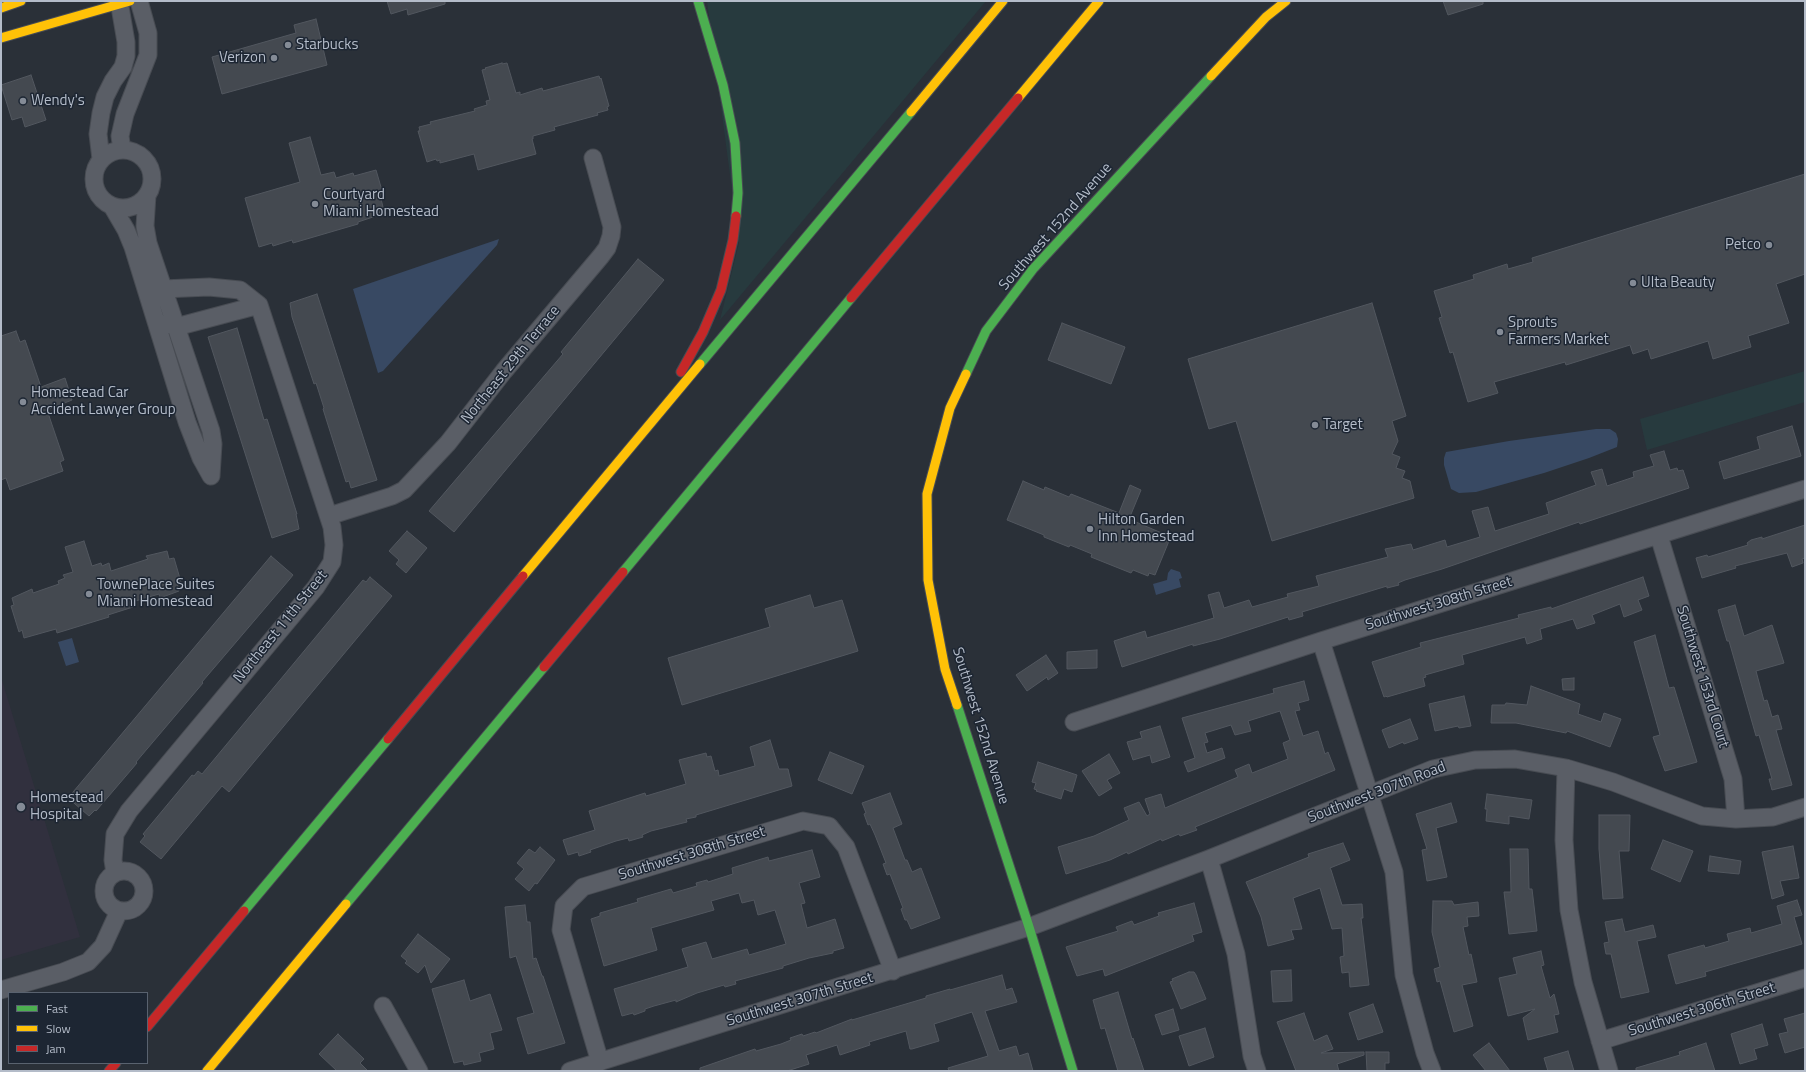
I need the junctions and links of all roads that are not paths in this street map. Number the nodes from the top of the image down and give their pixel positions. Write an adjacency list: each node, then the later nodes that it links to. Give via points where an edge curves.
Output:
1 (21, 1): 8 (main road)
2 (140, 1): 10 (street, via 148,33 148,55 125,114 120,136)
3 (698, 1): 21 (main road, via 723,84 733,135 738,193 733,240 721,290 703,332 682,369)
4 (1003, 1): 21 (main road)
5 (1099, 1): 42 (main road)
6 (1286, 1): 34 (main road, Southwest 152nd Avenue, via 1247,36 1033,269 986,331 950,408 927,494 928,580 944,669)
7 (123, 2): 9 (main road); 12 (street, via 126,56 123,67 105,97 101,113 98,134)
8 (1, 8)
9 (1, 38)
10 (122, 150): 12 (street, via 107,154); 13 (street, via 138,154 149,166 152,180)
11 (593, 158): 23 (street, Northeast 29th Terrace, via 612,227 612,236 607,248 504,371 448,443 404,490)
12 (101, 159): 14 (street, via 95,168 94,183 100,197)
13 (147, 195): 14 (street, via 139,203 128,207); 16 (street, via 146,235)
14 (112, 206): 18 (street, via 133,247)
15 (221, 288): 16 (street); 17 (street, via 240,290); 19 (street, via 228,301)
16 (163, 289): 20 (street)
17 (259, 305): 19 (street); 23 (street, Northeast 11th Street)
18 (151, 308): 20 (street, via 165,322); 20 (street, via 187,422 211,476 211,431)
19 (219, 314): 20 (street)
20 (176, 327)
21 (672, 398): 39 (main road)
22 (1805, 489): 24 (street, Southwest 308th Street)
23 (329, 516): 32 (street, Northeast 11th Street, via 334,545 332,562 328,570 129,811 115,834)
24 (1659, 536): 25 (street, Southwest 308th Street); 30 (street, Southwest 153rd Court, via 1733,779)
25 (1321, 641): 26 (street, Southwest 308th Street); 28 (street)
26 (1074, 722)
27 (1566, 768): 28 (street, Southwest 307th Road, via 1515,759 1475,760 1432,769); 30 (street, Southwest 307th Road, via 1613,782 1702,816); 40 (street, via 1564,840 1569,910 1583,982)
28 (1370, 795): 31 (street, Southwest 307th Road); 47 (street, via 1394,872 1404,976)
29 (1805, 807): 30 (street, Southwest 307th Road, via 1773,816)
30 (1736, 819)
31 (1209, 859): 34 (street, Southwest 307th Road); 46 (street, via 1236,954 1252,1056)
32 (115, 873): 33 (street, via 105,882 103,895 110,907); 33 (street, via 135,874 140,879 144,891 140,904 129,911)
33 (119, 911): 37 (street, via 103,946 88,962)
34 (1029, 927): 35 (street, Southwest 307th Street); 45 (main road, Southwest 152nd Avenue)
35 (892, 971): 41 (street, Southwest 307th Street); 41 (street, Southwest 308th Street, via 846,847 829,826 803,821 583,887 564,906 561,930)
36 (1805, 978): 40 (street, Southwest 306th Street)
37 (1, 990)
38 (383, 1006): 43 (street)
39 (148, 1025)
40 (1600, 1041): 48 (street)
41 (600, 1062): 44 (street, Southwest 307th Street)
42 (207, 1071)
43 (419, 1071)
44 (570, 1071)
45 (1073, 1071)
46 (1257, 1071)
47 (1432, 1071)
48 (1609, 1071)

